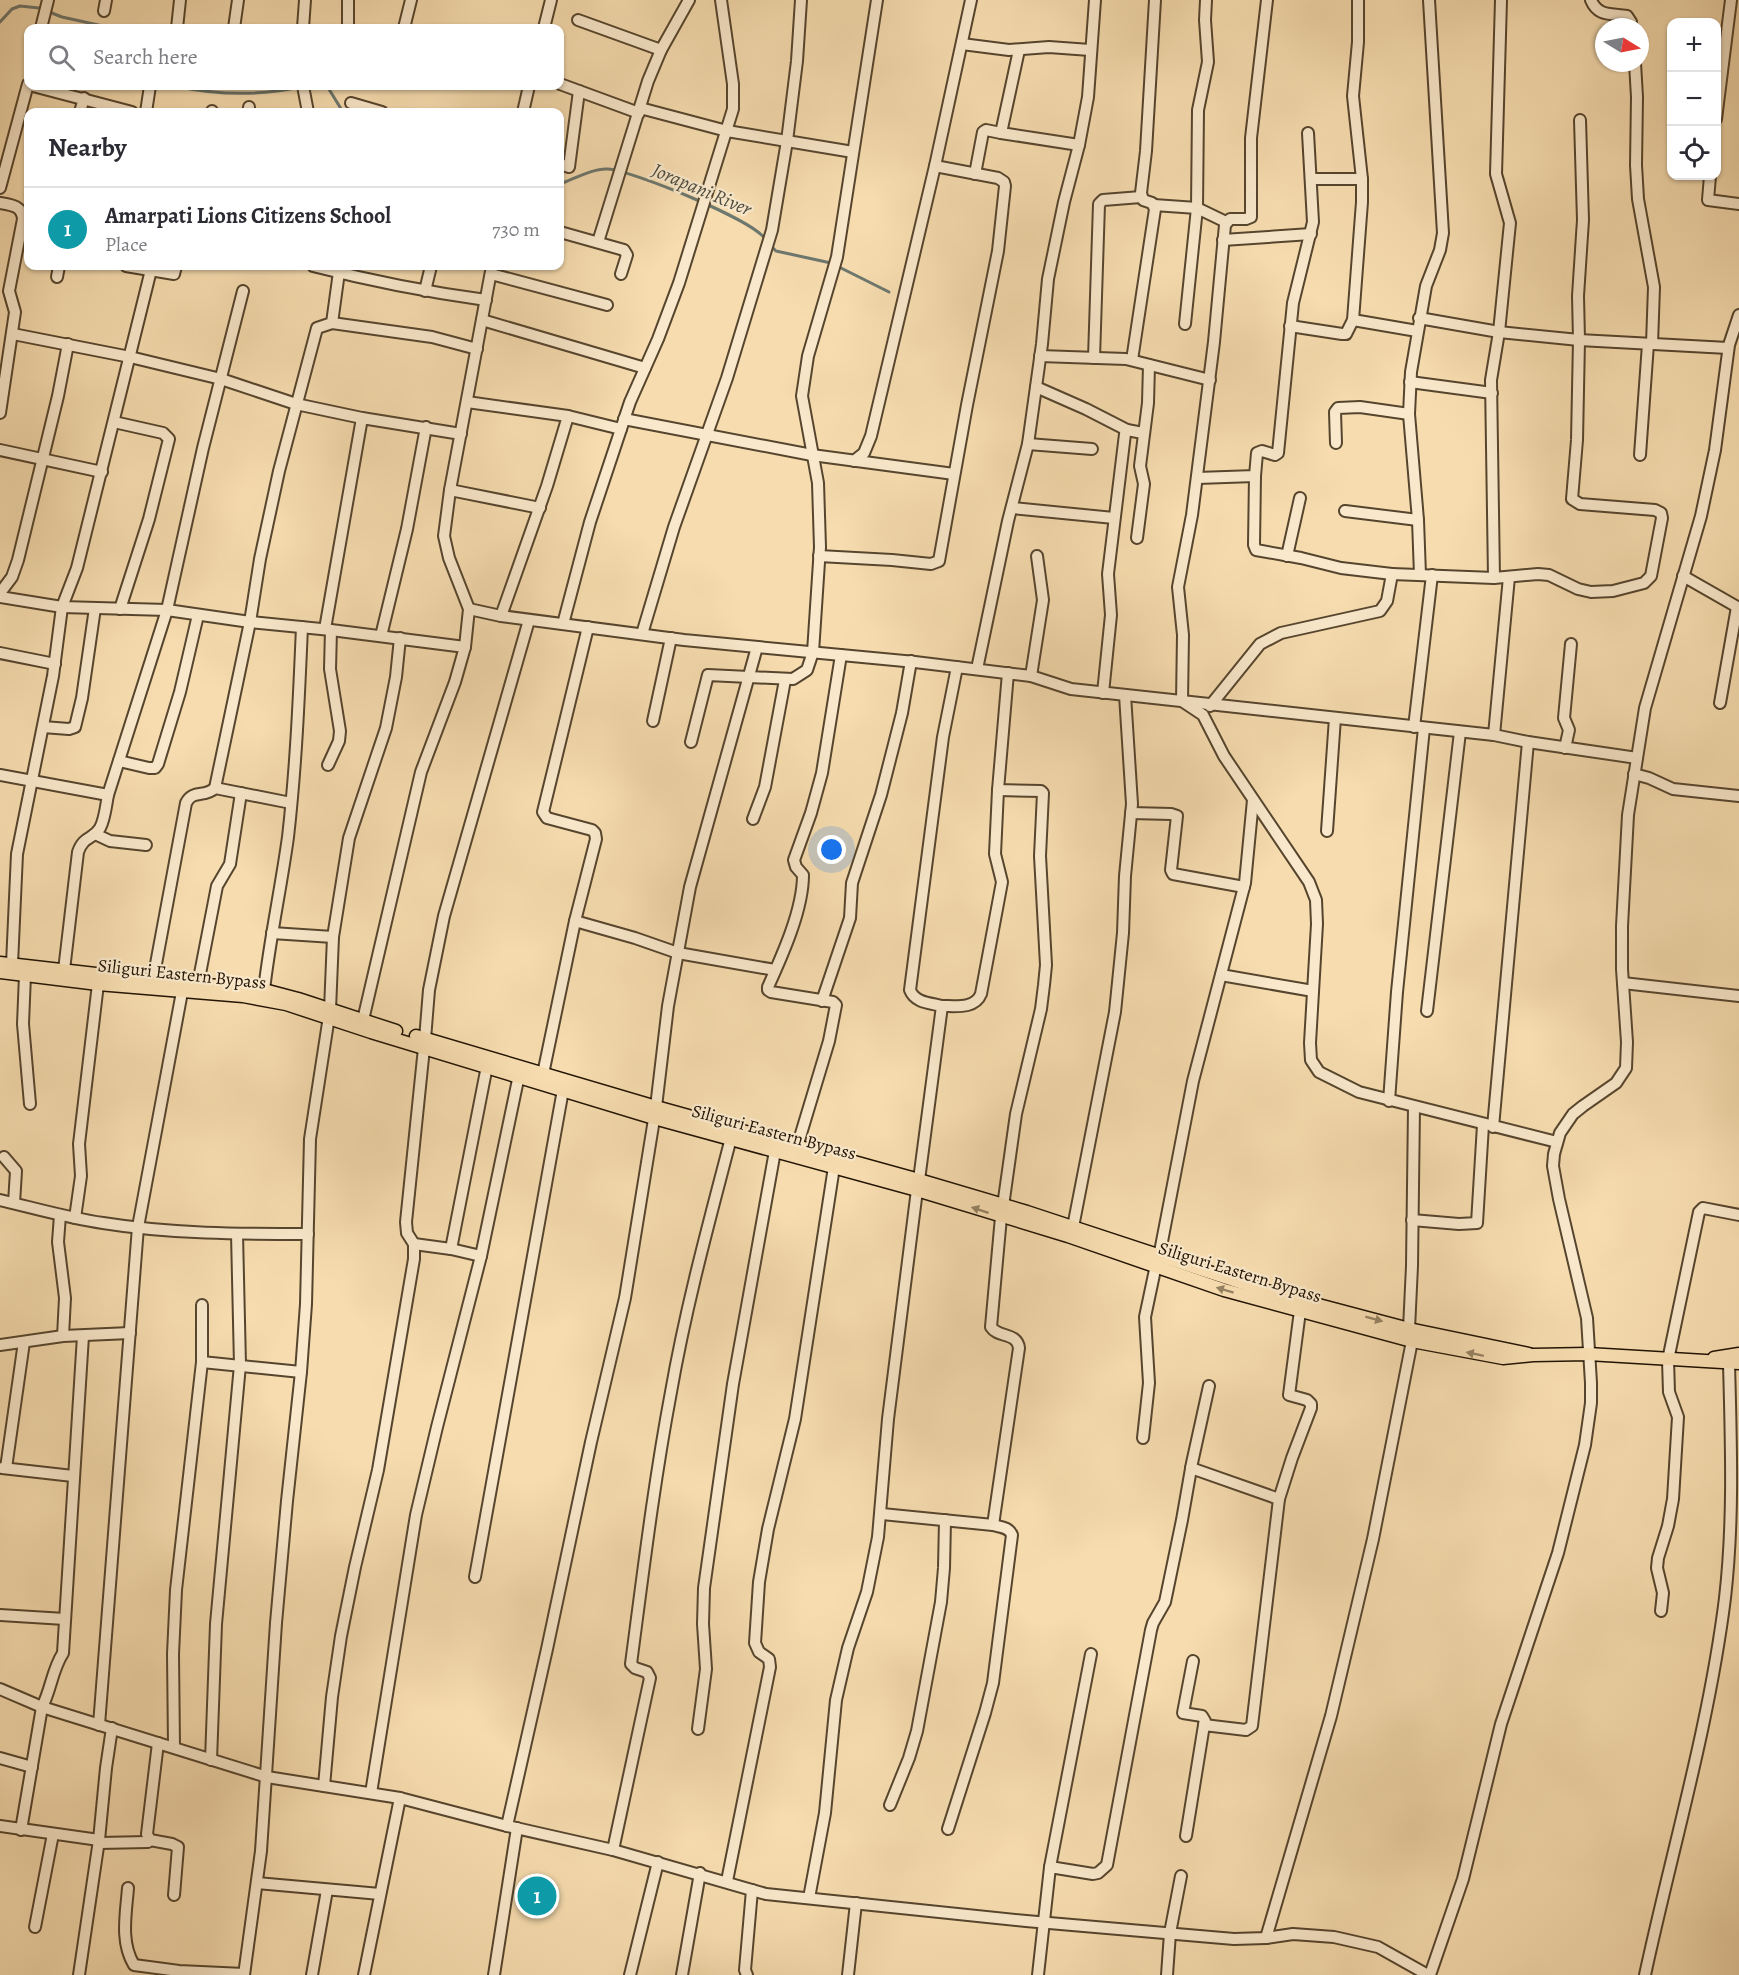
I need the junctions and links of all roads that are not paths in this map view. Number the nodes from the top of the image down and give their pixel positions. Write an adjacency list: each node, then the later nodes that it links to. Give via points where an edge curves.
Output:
1 (48, 0): 24 (street)
2 (180, 0): 25 (street)
3 (238, 0): 26 (street)
4 (305, 0): 27 (street)
5 (348, 0): 28 (street)
6 (411, 0): 29 (street)
7 (551, 0): 30 (street)
8 (689, 0): 32 (street)
9 (721, 0): 54 (street, via 734,99)
10 (801, 0): 57 (street)
11 (877, 0): 59 (street)
12 (971, 0): 31 (street)
13 (1095, 0): 34 (street)
14 (1155, 0): 67 (street)
15 (1206, 0): 71 (street, via 1208,62 1198,110)
16 (1267, 0): 72 (street, via 1251,138 1251,217)
17 (1358, 0): 64 (street, via 1353,96)
18 (1429, 0): 91 (street, via 1443,233)
19 (1501, 0): 98 (street, via 1496,174 1510,223)
20 (1591, 0): 22 (street, via 1601,12)
21 (1731, 0): 36 (street)
22 (1628, 18)
23 (578, 20): 32 (street)
24 (42, 24)
25 (177, 24)
26 (235, 24)
27 (303, 24)
28 (348, 24)
29 (405, 24)
30 (545, 24)
31 (962, 44): 33 (street); 61 (street)
32 (661, 50): 52 (street)
33 (1019, 50): 34 (street); 55 (street)
34 (1090, 50): 58 (street, via 1088,98)
35 (1636, 72): 103 (street, via 1638,199 1654,287)
36 (1721, 79)
37 (564, 85): 43 (street)
38 (26, 90): 66 (street)
39 (50, 90): 44 (street)
40 (149, 90): 48 (street)
41 (304, 90): 49 (street)
42 (528, 90): 51 (street)
43 (579, 91): 52 (street); 60 (street, via 569,167)
44 (84, 98): 46 (street); 47 (street)
45 (351, 103): 50 (street)
46 (82, 108)
47 (118, 108)
48 (147, 108)
49 (307, 108)
50 (368, 108)
51 (525, 108)
52 (639, 110): 54 (street); 76 (street)
53 (1580, 120): 100 (street, via 1583,220)
54 (727, 131): 57 (street); 110 (street, via 679,283)
55 (1001, 133): 58 (street); 62 (street, via 983,132)
56 (1308, 133): 63 (street)
57 (787, 141): 59 (street); 128 (street, via 772,230)
58 (1079, 145): 105 (street, via 1048,279)
59 (853, 152): 133 (street, via 836,259 808,356 802,396)
60 (564, 166)
61 (935, 166): 62 (street); 136 (street, via 871,436 864,453)
62 (975, 174): 138 (street, via 1002,180 1005,186 998,251)
63 (1311, 179): 64 (street); 74 (street)
64 (1362, 179): 95 (street)
65 (1710, 180): 69 (street, via 1708,200)
66 (0, 188)
67 (1141, 197): 70 (street); 107 (street, via 1103,200 1099,204)
68 (0, 203): 99 (street, via 19,208 23,219 9,291 15,312)
69 (1739, 204)
70 (1154, 205): 71 (street); 108 (street)
71 (1197, 208): 72 (street); 94 (street)
72 (1226, 222): 75 (street)
73 (564, 233): 76 (street)
74 (1311, 234): 75 (street); 96 (street)
75 (1223, 240): 112 (street)
76 (598, 242): 84 (street, via 626,252)
77 (58, 270): 85 (street)
78 (151, 270): 79 (street, via 174,274); 106 (street)
79 (175, 270)
80 (333, 270): 83 (street)
81 (430, 270): 87 (street)
82 (492, 270): 88 (street); 89 (street)
83 (339, 272): 87 (street); 93 (street)
84 (621, 274)
85 (57, 277)
86 (243, 291): 111 (street)
87 (425, 291): 88 (street)
88 (486, 300): 92 (street)
89 (607, 305)
90 (1739, 315): 101 (street)
91 (1419, 318): 97 (street); 98 (street)
92 (482, 320): 104 (street); 110 (street)
93 (332, 323): 104 (street, via 432,337); 117 (street, via 317,328)
94 (1185, 324)
95 (1350, 327): 96 (street, via 1337,334); 97 (street)
96 (1289, 331): 139 (street, via 1278,453 1257,453)
97 (1417, 331): 113 (street)
98 (1499, 332): 100 (street); 115 (street)
99 (13, 334): 102 (street); 118 (street)
100 (1579, 340): 103 (street); 156 (street, via 1572,499 1580,504 1661,513 1651,576 1644,583 1604,592 1578,589 1538,574)
101 (1733, 343): 103 (street); 155 (street, via 1701,516)
102 (68, 344): 106 (street); 135 (street)
103 (1650, 344): 134 (street)
104 (477, 349): 116 (street)
105 (1040, 356): 107 (street); 114 (street)
106 (130, 357): 111 (street); 122 (street)
107 (1094, 358): 108 (street)
108 (1132, 360): 109 (street)
109 (1149, 365): 112 (street); 126 (street)
110 (645, 368): 123 (street)
111 (221, 379): 117 (street); 164 (street)
112 (1210, 380): 140 (street)
113 (1410, 382): 115 (street); 119 (street)
114 (1036, 387): 125 (street); 130 (street)
115 (1492, 393): 157 (street)
116 (467, 402): 120 (street); 127 (street)
117 (296, 404): 121 (street); 168 (street, via 260,559)
118 (0, 413)
119 (1409, 414): 129 (street, via 1338,408); 147 (street)
120 (568, 416): 123 (street); 143 (street)
121 (362, 418): 124 (street); 172 (street)
122 (114, 422): 137 (street); 162 (street, via 163,434 169,439)
123 (623, 424): 128 (street); 169 (street, via 590,522)
124 (426, 427): 127 (street); 174 (street)
125 (1127, 430): 126 (street); 146 (street)
126 (1143, 433): 148 (street, via 1140,466 1144,484)
127 (461, 434): 141 (street)
128 (706, 435): 133 (street); 173 (street)
129 (1336, 443)
130 (1028, 444): 131 (street); 144 (street)
131 (1092, 449)
132 (0, 450): 135 (street)
133 (812, 455): 136 (street); 149 (street, via 818,483)
134 (1640, 455)
135 (42, 459): 137 (street); 158 (street, via 15,570)
136 (854, 461): 138 (street)
137 (102, 472): 159 (street, via 77,568)
138 (954, 474): 149 (street, via 936,564)
139 (1255, 476): 140 (street); 151 (street, via 1255,548)
140 (1197, 478): 193 (street, via 1178,586 1184,647)
141 (450, 490): 143 (street); 163 (street, via 444,536)
142 (1300, 498): 151 (street)
143 (540, 508): 166 (street)
144 (1012, 508): 146 (street); 186 (street)
145 (1345, 511): 147 (street)
146 (1114, 518): 191 (street, via 1108,574 1111,615)
147 (1418, 520): 153 (street)
148 (1137, 537)
149 (819, 556): 180 (street)
150 (1037, 556): 188 (street, via 1043,600)
151 (1287, 556): 152 (street)
152 (1392, 574): 153 (street); 195 (street, via 1387,601 1380,611 1270,637)
153 (1420, 575): 154 (street)
154 (1432, 575): 157 (street); 199 (street)
155 (1683, 576): 160 (street); 205 (street, via 1645,708)
156 (1509, 577): 157 (street); 201 (street)
157 (1494, 578)
158 (0, 595): 159 (street)
159 (62, 607): 161 (street); 184 (street)
160 (1738, 607): 194 (street)
161 (95, 608): 162 (street); 198 (street, via 75,727)
162 (120, 609): 164 (street)
163 (469, 609): 166 (street); 178 (street)
164 (167, 610): 165 (street); 206 (street)
165 (198, 615): 168 (street); 206 (street, via 158,764 149,768)
166 (501, 616): 167 (street)
167 (529, 620): 169 (street); 247 (street, via 444,916 429,990)
168 (250, 622): 170 (street); 211 (street)
169 (563, 624): 171 (street)
170 (302, 627): 172 (street); 217 (street)
171 (588, 627): 173 (street); 224 (street, via 543,812 547,818 592,830 596,836)
172 (328, 630): 174 (street); 207 (street, via 340,731)
173 (642, 634): 176 (street)
174 (381, 636): 175 (street)
175 (400, 638): 178 (street); 226 (street, via 386,728 349,838)
176 (671, 638): 179 (street); 197 (street)
177 (1572, 644): 204 (street, via 1564,718 1569,730)
178 (465, 647): 246 (street, via 421,772)
179 (757, 647): 180 (street); 189 (street)
180 (813, 652): 182 (street); 190 (street, via 807,670)
181 (0, 653): 184 (street)
182 (841, 655): 183 (street); 230 (street, via 822,773 794,860 803,875 801,891)
183 (911, 661): 185 (street); 242 (street, via 881,795 852,883 850,918)
184 (55, 664): 198 (street)
185 (957, 667): 186 (street); 243 (street, via 943,737 910,990 917,1000)
186 (977, 669): 187 (street)
187 (1008, 673): 188 (street); 212 (street)
188 (1031, 676): 191 (street, via 1071,690)
189 (749, 677): 190 (street); 202 (street, via 708,675); 227 (street, via 690,887)
190 (785, 680): 219 (street, via 765,787)
191 (1103, 693): 192 (street)
192 (1125, 695): 193 (street); 218 (street)
193 (1182, 701): 195 (street); 216 (street, via 1203,715)
194 (1720, 702)
195 (1210, 706): 196 (street)
196 (1335, 718): 199 (street); 220 (street)
197 (653, 721)
198 (43, 727): 210 (street)
199 (1419, 727): 200 (street); 252 (street)
200 (1460, 732): 201 (street); 244 (street)
201 (1494, 735): 203 (street)
202 (691, 742)
203 (1528, 742): 204 (street); 256 (street)
204 (1565, 748): 205 (street)
205 (1637, 758): 208 (street)
206 (119, 761): 214 (street)
207 (328, 765)
208 (1634, 774): 215 (street, via 1673,789); 235 (street, via 1626,848)
209 (0, 775): 210 (street)
210 (32, 782): 214 (street); 228 (street, via 17,854)
211 (215, 789): 213 (street); 234 (street, via 193,794 186,803)
212 (998, 790): 243 (street, via 995,854 1002,882 981,994 970,1005); 266 (street, via 1041,791 1044,795 1040,856 1046,965 1041,1009 1016,1114)
213 (241, 794): 217 (street); 237 (street, via 230,864 217,886)
214 (108, 795): 221 (street, via 102,823)
215 (1739, 796)
216 (1253, 800): 223 (street); 239 (street, via 1309,882 1316,900)
217 (291, 803): 225 (street)
218 (1131, 813): 223 (street, via 1177,816 1173,874); 272 (street, via 1115,1012)
219 (753, 819)
220 (1327, 831)
221 (95, 834): 222 (street, via 110,841); 229 (street, via 81,844 78,852)
222 (146, 845)
223 (1244, 887): 233 (street)
224 (574, 921): 227 (street); 249 (street)
225 (272, 933): 226 (street); 238 (street)
226 (333, 937): 245 (street)
227 (678, 953): 230 (street); 255 (street)
228 (6, 963): 229 (main road, Siliguri Eastern Bypass)
229 (64, 970): 234 (main road, Siliguri Eastern Bypass)
230 (775, 970): 242 (street, via 769,992)
231 (0, 972): 232 (main road, Siliguri Eastern Bypass)
232 (25, 975): 236 (main road, Siliguri Eastern Bypass); 253 (street, via 23,1024)
233 (1221, 975): 239 (street); 278 (street, via 1193,1081)
234 (153, 980): 237 (main road, Siliguri Eastern Bypass)
235 (1623, 983): 241 (street); 258 (street, via 1627,1042 1624,1072 1610,1088 1574,1114)
236 (98, 984): 240 (main road, Siliguri Eastern Bypass); 269 (street, via 79,1144 81,1176)
237 (198, 984): 238 (main road, Siliguri Eastern Bypass)
238 (264, 990): 245 (main road, Siliguri Eastern Bypass)
239 (1313, 991): 252 (street, via 1311,1060 1319,1072 1359,1092)
240 (182, 993): 245 (main road, Siliguri Eastern Bypass, via 264,999); 271 (street)
241 (1739, 996)
242 (822, 1001): 259 (street, via 833,1002 836,1010)
243 (942, 1006): 263 (street)
244 (1427, 1011)
245 (329, 1014): 246 (main road, Siliguri Eastern Bypass); 247 (main road, Siliguri Eastern Bypass); 274 (street, via 310,1138)
246 (363, 1020): 247 (main road, Siliguri Eastern Bypass)
247 (425, 1043): 248 (main road, Siliguri Eastern Bypass); 249 (main road, Siliguri Eastern Bypass); 275 (street, via 406,1222)
248 (486, 1066): 250 (main road, Siliguri Eastern Bypass); 276 (street)
249 (543, 1074): 255 (main road, Siliguri Eastern Bypass)
250 (519, 1075): 251 (main road, Siliguri Eastern Bypass); 277 (street)
251 (562, 1090): 255 (main road, Siliguri Eastern Bypass); 304 (street)
252 (1389, 1101): 254 (street)
253 (30, 1104)
254 (1414, 1107): 256 (street); 270 (street)
255 (655, 1113): 257 (main road, Siliguri Eastern Bypass); 259 (main road, Siliguri Eastern Bypass); 327 (street, via 625,1298 591,1442)
256 (1488, 1126): 258 (street); 270 (street, via 1477,1223)
257 (731, 1138): 260 (main road, Siliguri Eastern Bypass); 334 (street, via 671,1391 631,1664 647,1672 650,1678)
258 (1557, 1142): 287 (street, via 1553,1166 1587,1318)
259 (797, 1147): 263 (main road, Siliguri Eastern Bypass)
260 (775, 1151): 262 (main road, Siliguri Eastern Bypass); 315 (street, via 733,1384 704,1588 706,1670)
261 (4, 1157): 265 (street, via 16,1171)
262 (834, 1167): 263 (main road, Siliguri Eastern Bypass); 339 (street, via 794,1427 760,1574 755,1643 769,1659 770,1667)
263 (918, 1185): 266 (main road, Siliguri Eastern Bypass); 301 (street, via 888,1419)
264 (0, 1200): 265 (street)
265 (14, 1203): 267 (street)
266 (1002, 1211): 272 (main road, Siliguri Eastern Bypass); 278 (main road, Siliguri Eastern Bypass, via 1068,1236); 303 (street, via 991,1327 1014,1338 1019,1348)
267 (60, 1215): 269 (street); 283 (street, via 58,1242 66,1298)
268 (1739, 1215): 289 (street, via 1703,1208 1699,1212)
269 (75, 1218): 271 (street)
270 (1412, 1220): 282 (street)
271 (138, 1227): 273 (street); 281 (street)
272 (1073, 1227): 278 (main road, Siliguri Eastern Bypass)
273 (237, 1234): 274 (street); 293 (street)
274 (308, 1234): 294 (street)
275 (414, 1244): 276 (street); 322 (street, via 378,1470 342,1636)
276 (451, 1249): 277 (street)
277 (481, 1256): 323 (street, via 416,1515)
278 (1158, 1261): 280 (main road, Siliguri Eastern Bypass, one-way to 278, via 1224,1290); 282 (main road, Siliguri Eastern Bypass, one-way to 282); 296 (street, via 1145,1317 1149,1383)
279 (202, 1305): 291 (street)
280 (1300, 1311): 282 (main road, Siliguri Eastern Bypass); 300 (street, via 1289,1395 1307,1400 1311,1408)
281 (130, 1333): 284 (street); 312 (street)
282 (1410, 1335): 287 (main road, Siliguri Eastern Bypass, via 1533,1355); 351 (street, via 1375,1529 1331,1716)
283 (63, 1336): 284 (street); 285 (street)
284 (83, 1336): 299 (street)
285 (24, 1342): 286 (street); 297 (street)
286 (0, 1345)
287 (1588, 1354): 289 (main road, Siliguri Eastern Bypass); 364 (street, via 1589,1418 1558,1553 1502,1724 1462,1879)
288 (1739, 1354): 290 (main road, Siliguri Eastern Bypass)
289 (1668, 1360): 290 (main road, Siliguri Eastern Bypass); 305 (street, via 1669,1392 1678,1417 1673,1499 1657,1568 1663,1593)
290 (1699, 1361): 292 (main road, Siliguri Eastern Bypass)
291 (202, 1362): 293 (street); 317 (street, via 176,1590)
292 (1734, 1363): 365 (street, via 1725,1599 1701,1731)
293 (240, 1365): 294 (street); 319 (street, via 216,1624)
294 (302, 1372): 321 (street, via 277,1612)
295 (1209, 1386): 298 (street)
296 (1143, 1438)
297 (3, 1468): 299 (street)
298 (1191, 1468): 300 (street); 336 (street, via 1165,1602 1151,1630 1107,1865 1093,1874)
299 (73, 1476): 307 (street)
300 (1279, 1499): 313 (street, via 1251,1728)
301 (882, 1514): 302 (street); 346 (street, via 869,1582 836,1700 825,1813)
302 (945, 1520): 303 (street); 325 (street, via 941,1602 916,1731)
303 (993, 1525): 328 (street, via 1006,1528 1012,1535 999,1646 985,1713)
304 (475, 1577)
305 (1661, 1611)
306 (0, 1615): 307 (street)
307 (65, 1619): 311 (street, via 63,1653)
308 (1091, 1654): 336 (street)
309 (1193, 1661): 313 (street, via 1183,1713 1202,1716)
310 (0, 1691): 311 (street)
311 (42, 1707): 312 (street); 320 (street)
312 (99, 1725): 314 (street)
313 (1204, 1725): 331 (street)
314 (112, 1728): 316 (street); 332 (street)
315 (698, 1729)
316 (158, 1743): 317 (street); 345 (street, via 147,1834 150,1840 178,1847)
317 (174, 1747): 319 (street)
318 (0, 1758): 320 (street)
319 (211, 1760): 321 (street)
320 (32, 1767): 329 (street)
321 (267, 1777): 322 (street); 340 (street)
322 (324, 1786): 323 (street)
323 (371, 1793): 324 (street)
324 (399, 1798): 327 (street); 344 (street)
325 (890, 1805)
326 (0, 1826): 329 (street)
327 (512, 1827): 334 (street); 357 (street)
328 (948, 1828)
329 (21, 1830): 330 (street)
330 (53, 1834): 332 (street); 349 (street)
331 (1186, 1836)
332 (99, 1840): 333 (street); 353 (street)
333 (148, 1842)
334 (613, 1850): 335 (street)
335 (658, 1862): 337 (street); 358 (street)
336 (1050, 1867): 348 (street)
337 (700, 1873): 339 (street); 359 (street)
338 (1181, 1876): 350 (street)
339 (727, 1881): 343 (street)
340 (257, 1883): 342 (street); 354 (street)
341 (128, 1888): 352 (street, via 125,1937 134,1965)
342 (327, 1890): 344 (street); 355 (street)
343 (752, 1890): 346 (street); 360 (street)
344 (380, 1894): 356 (street)
345 (174, 1895)
346 (809, 1898): 347 (street)
347 (856, 1903): 348 (street); 361 (street)
348 (1045, 1922): 350 (street); 362 (street)
349 (35, 1927)
350 (1170, 1933): 351 (street); 363 (street)
351 (1266, 1938): 364 (street, via 1293,1934 1334,1937 1378,1947)
352 (179, 1973): 354 (street)
353 (79, 1975)
354 (244, 1975)
355 (312, 1975)
356 (364, 1975)
357 (494, 1975)
358 (630, 1975)
359 (682, 1975)
360 (747, 1975)
361 (848, 1975)
362 (1038, 1975)
363 (1167, 1975)
364 (1429, 1975)
365 (1645, 1975)

